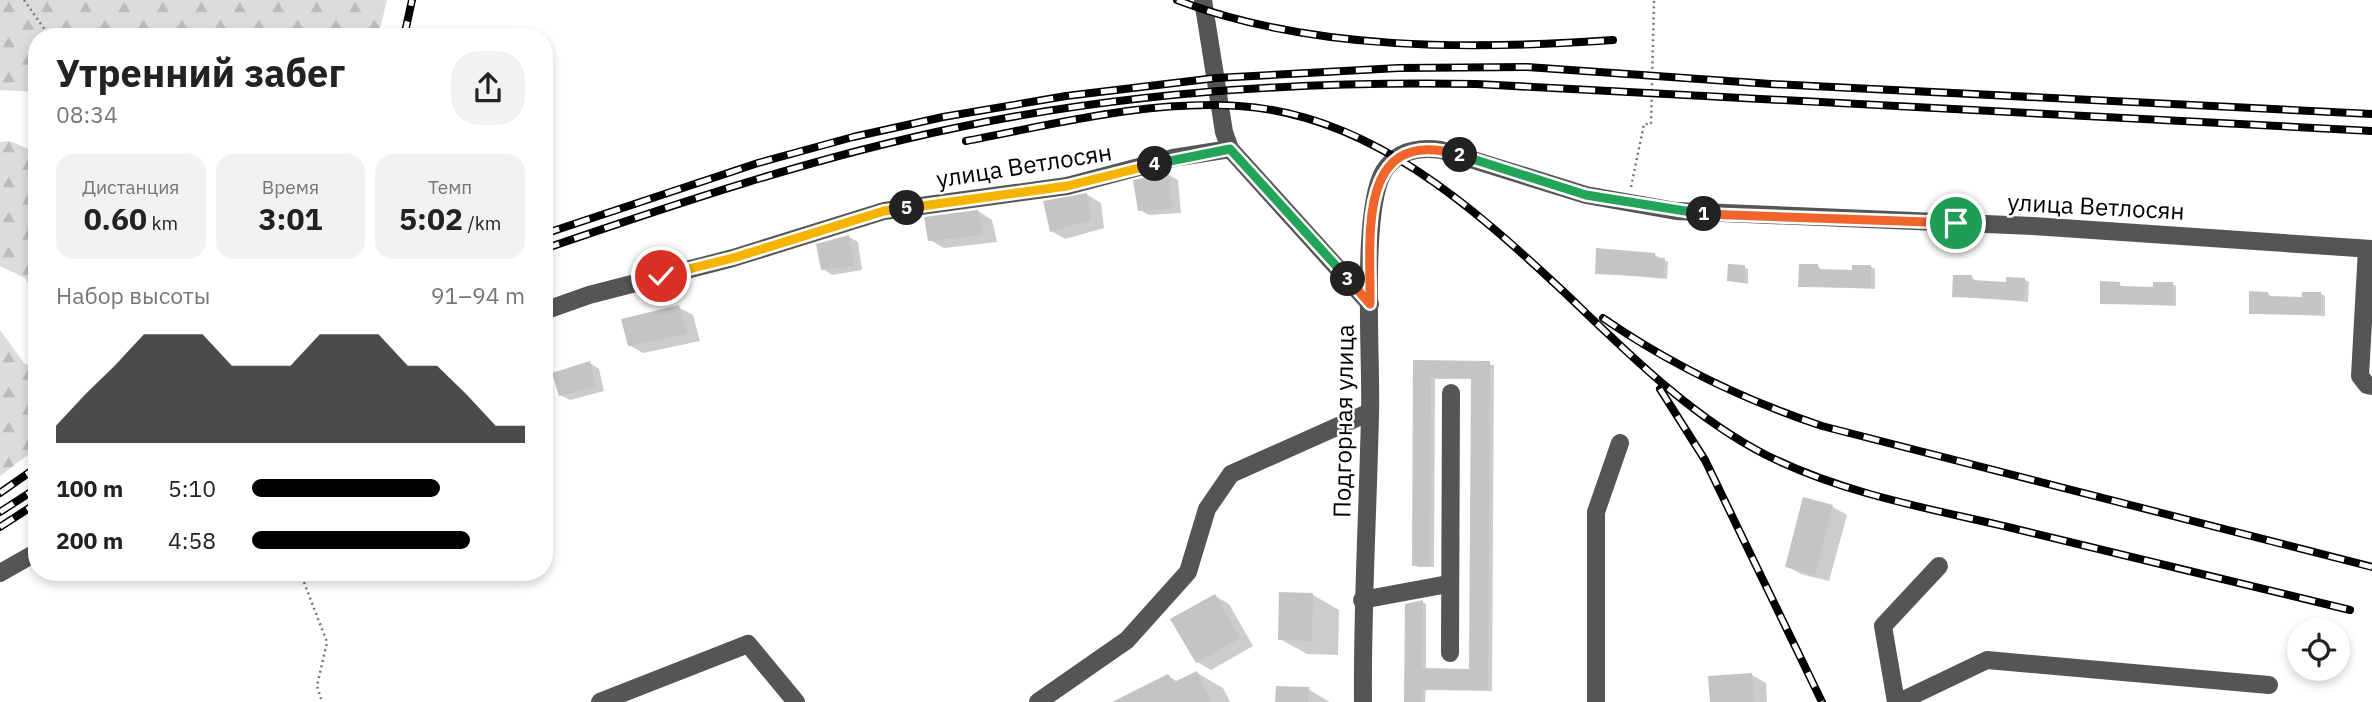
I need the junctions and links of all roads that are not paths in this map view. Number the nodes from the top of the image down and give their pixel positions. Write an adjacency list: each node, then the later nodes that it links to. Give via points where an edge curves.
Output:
1 (1203, 0): 2 (street)
2 (1230, 149): 5 (street); 6 (street, улица Ветлосян, via 1173,158 1067,186 884,211)
3 (1405, 152): 4 (street, улица Ветлосян, via 1441,150 1586,195 1705,214 2033,226); 5 (street, Подгорная улица, via 1384,172 1376,191 1371,215)
4 (2369, 249): 7 (street, via 2360,376)
5 (1370, 304): 9 (street, Подгорная улица)
6 (553, 309)
7 (2372, 386)
8 (1451, 393): 14 (street)
9 (1370, 412): 15 (street, Подгорная улица); 20 (street, via 1231,474 1207,509 1188,572 1127,640)
10 (1620, 443): 22 (street, via 1596,512)
11 (28, 557): 13 (street)
12 (1939, 566): 23 (street, via 1883,626)
13 (0, 573)
14 (1448, 584): 15 (street); 16 (street)
15 (1362, 600): 21 (street, Подгорная улица)
16 (1450, 653)
17 (2269, 685): 23 (street, via 1987,660)
18 (600, 702): 19 (street, via 748,644)
19 (796, 702)
20 (1038, 702)
21 (1363, 702)
22 (1596, 702)
23 (1897, 702)

